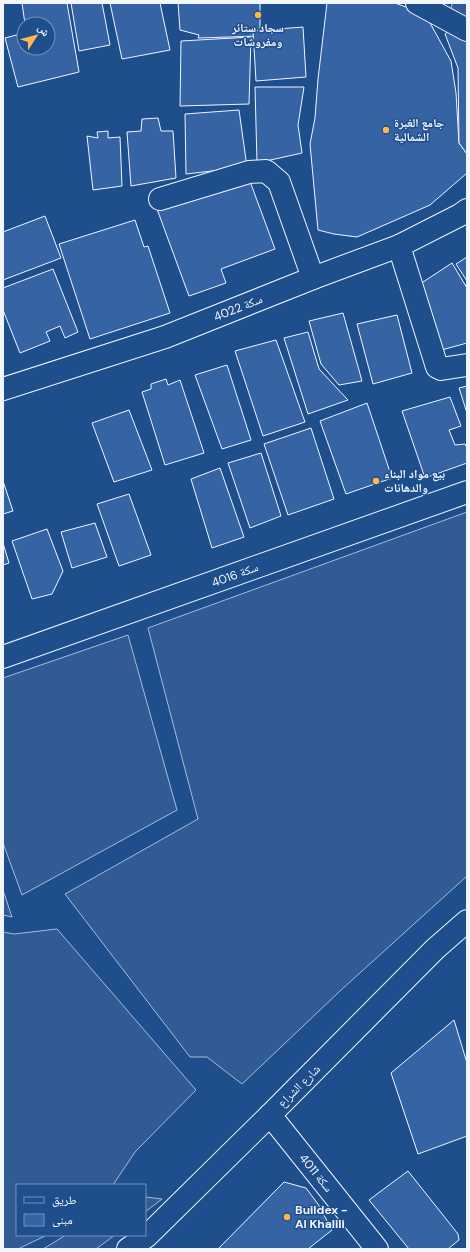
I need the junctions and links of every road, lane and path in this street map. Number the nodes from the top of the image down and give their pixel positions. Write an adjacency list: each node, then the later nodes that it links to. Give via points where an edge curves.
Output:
1 (417, 3): 2 (street)
2 (467, 30)
3 (160, 199): 6 (street, via 249,172 266,172 279,182)
4 (467, 210): 5 (street, سكة 4022)
5 (399, 246): 6 (street, سكة 4022); 7 (street, via 437,367 441,369)
6 (312, 278): 8 (street, سكة 4022, via 165,337)
7 (467, 365)
8 (3, 388)
9 (467, 492): 10 (street, سكة 4016)
10 (3, 657)
11 (467, 921): 12 (street, شارع الشراع, via 435,949)
12 (270, 1115): 13 (street, شارع الشراع); 15 (street, سكة 4011)
13 (150, 1242): 14 (street, شارع الشراع)
14 (128, 1249)
15 (377, 1249)

